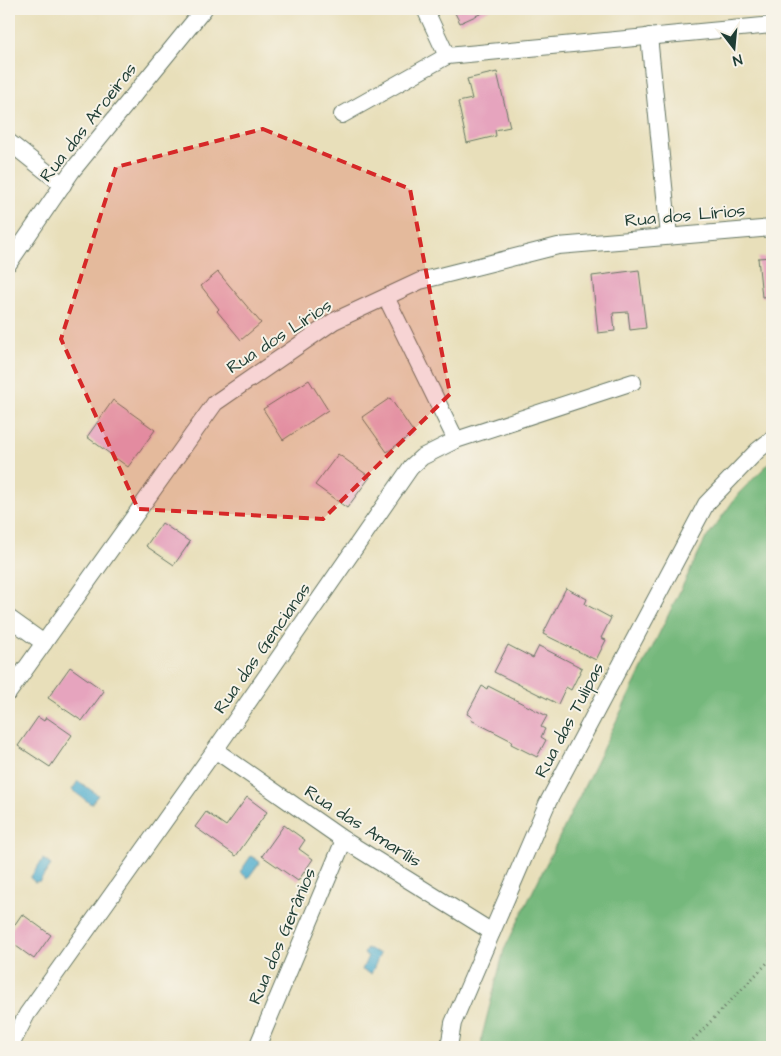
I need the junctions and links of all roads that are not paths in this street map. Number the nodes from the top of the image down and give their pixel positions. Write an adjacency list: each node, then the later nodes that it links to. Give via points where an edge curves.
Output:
1 (204, 9): 8 (street, Rua das Aroeiras)
2 (425, 9): 5 (street)
3 (772, 25): 4 (street)
4 (649, 36): 5 (street); 10 (street)
5 (447, 56): 6 (street)
6 (342, 115)
7 (9, 142): 8 (street)
8 (63, 184): 11 (street, Rua das Aroeiras)
9 (772, 228): 10 (street, Rua dos Lírios)
10 (669, 236): 12 (street, Rua dos Lírios, via 558,246 420,281)
11 (9, 263)
12 (386, 297): 15 (street); 17 (street, Rua dos Lírios, via 334,321 215,403)
13 (633, 382): 15 (street, Rua das Gencianas)
14 (772, 439): 21 (street, Rua das Tulipas, via 706,504 546,804)
15 (456, 440): 19 (street, Rua das Gencianas, via 422,457 411,467)
16 (9, 618): 17 (street)
17 (44, 643): 18 (street, Rua dos Lírios)
18 (9, 692)
19 (215, 750): 20 (street, Rua das Amarílis); 22 (street, Rua das Gencianas, via 26,1014)
20 (344, 840): 21 (street, Rua das Amarílis); 23 (street, Rua dos Gerânios)
21 (492, 932): 24 (street, Rua das Tulipas, via 453,1023)
22 (10, 1047)
23 (257, 1047)
24 (449, 1047)

